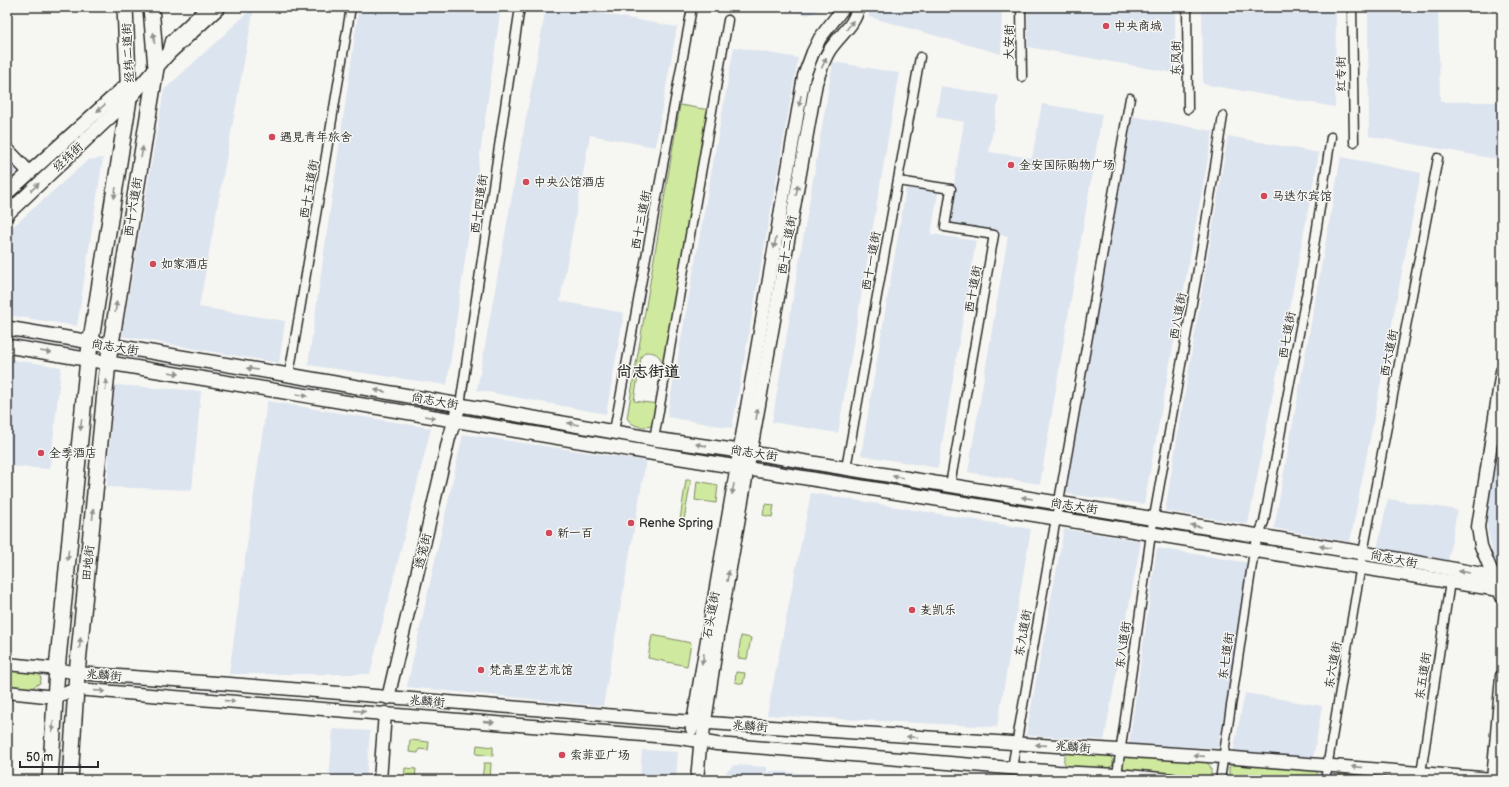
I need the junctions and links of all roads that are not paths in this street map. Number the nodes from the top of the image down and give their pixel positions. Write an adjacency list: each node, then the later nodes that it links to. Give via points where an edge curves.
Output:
1 (125, 7): 18 (highway, 经纬二道街)
2 (151, 7): 16 (highway, one-way to 2)
3 (208, 7): 14 (main road, via 172,41)
4 (219, 7): 14 (main road, 经纬街)
5 (351, 7): 38 (street, 西十五道街)
6 (520, 7): 39 (street, 西十四道街)
7 (844, 7): 43 (main road, 西十二道街, one-way to 43, via 820,38 804,76)
8 (858, 7): 43 (main road, 西十二道街, one-way to 8, via 816,83 827,56 857,16)
9 (1021, 7): 17 (street, 大安街)
10 (1188, 7): 21 (street, 东风街)
11 (1352, 7): 24 (street, 红专街)
12 (691, 10): 41 (street, 西十三道街)
13 (728, 20): 42 (street)
14 (169, 53): 16 (main road, 经纬街)
15 (920, 57): 28 (street, 西十一道街)
16 (156, 68): 20 (main road, 经纬街); 34 (highway, 西十六道街, one-way to 16)
17 (1022, 77)
18 (130, 82): 20 (highway, 经纬二道街); 27 (main road, 经纬街, one-way to 27)
19 (1130, 98): 47 (street, 东九道街)
20 (129, 99): 30 (main road, 经纬街, one-way to 20); 32 (highway, 西十六道街, one-way to 32)
21 (1188, 109)
22 (1223, 116): 49 (street, 西八道街)
23 (1331, 137): 51 (street, 西七道街, via 1308,285 1264,522)
24 (1354, 142)
25 (7, 149): 27 (main road)
26 (1438, 158): 53 (street, 西六道街)
27 (29, 172): 29 (main road, 经纬街)
28 (898, 181): 45 (street, 西十一道街); 46 (street, 西十道街, via 950,190 945,227 994,235)
29 (7, 193)
30 (7, 214)
31 (7, 328): 32 (main road, 尚志大街)
32 (91, 343): 34 (main road, 尚志大街); 35 (highway, 西十六道街)
33 (7, 346): 35 (main road, 尚志大街, one-way to 35)
34 (110, 346): 36 (highway, 田地街); 38 (main road, 尚志大街, one-way to 34)
35 (88, 359): 36 (main road, 尚志大街); 58 (highway, 田地街, one-way to 58)
36 (108, 362): 40 (main road, 尚志大街, one-way to 40); 59 (highway, 田地街, one-way to 36)
37 (1502, 371): 56 (main road, via 1478,527 1481,546)
38 (289, 375): 39 (main road, 尚志大街, one-way to 38)
39 (460, 405): 40 (main road, 透笼街); 41 (main road, 尚志大街, one-way to 39)
40 (456, 421): 44 (main road, 尚志大街); 64 (main road, 透笼街, via 449,438)
41 (614, 431): 42 (main road, 尚志大街)
42 (654, 439): 43 (main road, 尚志大街, one-way to 42)
43 (745, 452): 44 (main road, 石头道街); 45 (main road, 尚志大街)
44 (742, 468): 48 (main road, 尚志大街); 66 (main road, 石头道街)
45 (846, 468): 46 (main road, 尚志大街, one-way to 45)
46 (950, 485): 47 (main road, 尚志大街, one-way to 46)
47 (1059, 503): 48 (street, 东九道街); 49 (main road, 尚志大街)
48 (1055, 518): 50 (main road, 尚志大街); 68 (street, 东九道街)
49 (1154, 519): 50 (street, 东八道街); 51 (main road, 尚志大街, one-way to 49)
50 (1151, 534): 52 (main road, 尚志大街); 69 (street, 东八道街)
51 (1258, 536): 52 (street, 东七道街); 53 (main road, 尚志大街, one-way to 51)
52 (1254, 551): 54 (main road, 尚志大街); 70 (street, 东七道街)
53 (1363, 553): 54 (street, 东六道街); 56 (main road, 尚志大街, one-way to 53)
54 (1361, 568): 55 (main road, 尚志大街); 71 (street, 东六道街)
55 (1450, 582): 56 (main road, 尚志大街); 73 (street, 东五道街)
56 (1499, 586)
57 (7, 664): 58 (main road, 兆麟街)
58 (57, 669): 59 (main road, 兆麟街); 63 (highway, 田地街)
59 (77, 673): 61 (highway, 田地街); 64 (main road, 兆麟街)
60 (1502, 676): 77 (main road)
61 (76, 689): 63 (main road, 兆麟街); 65 (main road, 兆麟街, one-way to 65); 79 (highway, 田地街)
62 (7, 692): 63 (main road, 兆麟街)
63 (55, 697): 78 (highway, 田地街, one-way to 78)
64 (388, 698): 66 (main road, 兆麟街)
65 (385, 713): 67 (main road, 兆麟街, one-way to 67); 80 (main road)
66 (699, 722): 67 (main road, 石头道街); 68 (main road, 兆麟街, one-way to 66)
67 (697, 740): 72 (main road, 兆麟街); 81 (main road, 石头道街, via 692,752); 82 (main road, 石头道街, via 700,748)
68 (1016, 744): 69 (main road, 兆麟街, one-way to 68); 72 (street, 东九道街)
69 (1120, 750): 70 (main road, 兆麟街, one-way to 69); 75 (street, 东八道街)
70 (1223, 757): 71 (main road, 兆麟街); 84 (street, 东七道街)
71 (1328, 765): 73 (main road, 兆麟街, one-way to 71); 85 (street, 东六道街)
72 (1012, 768): 74 (main road, 兆麟街)
73 (1421, 773): 77 (main road, 兆麟街)
74 (1041, 775): 76 (main road, 兆麟街)
75 (1117, 775): 76 (main road, 兆麟街); 83 (main road, 兆麟街)
76 (1057, 776)
77 (1493, 779)
78 (50, 780)
79 (70, 780)
80 (380, 780)
81 (690, 780)
82 (697, 780)
83 (1172, 780)
84 (1220, 780)
85 (1325, 780)

